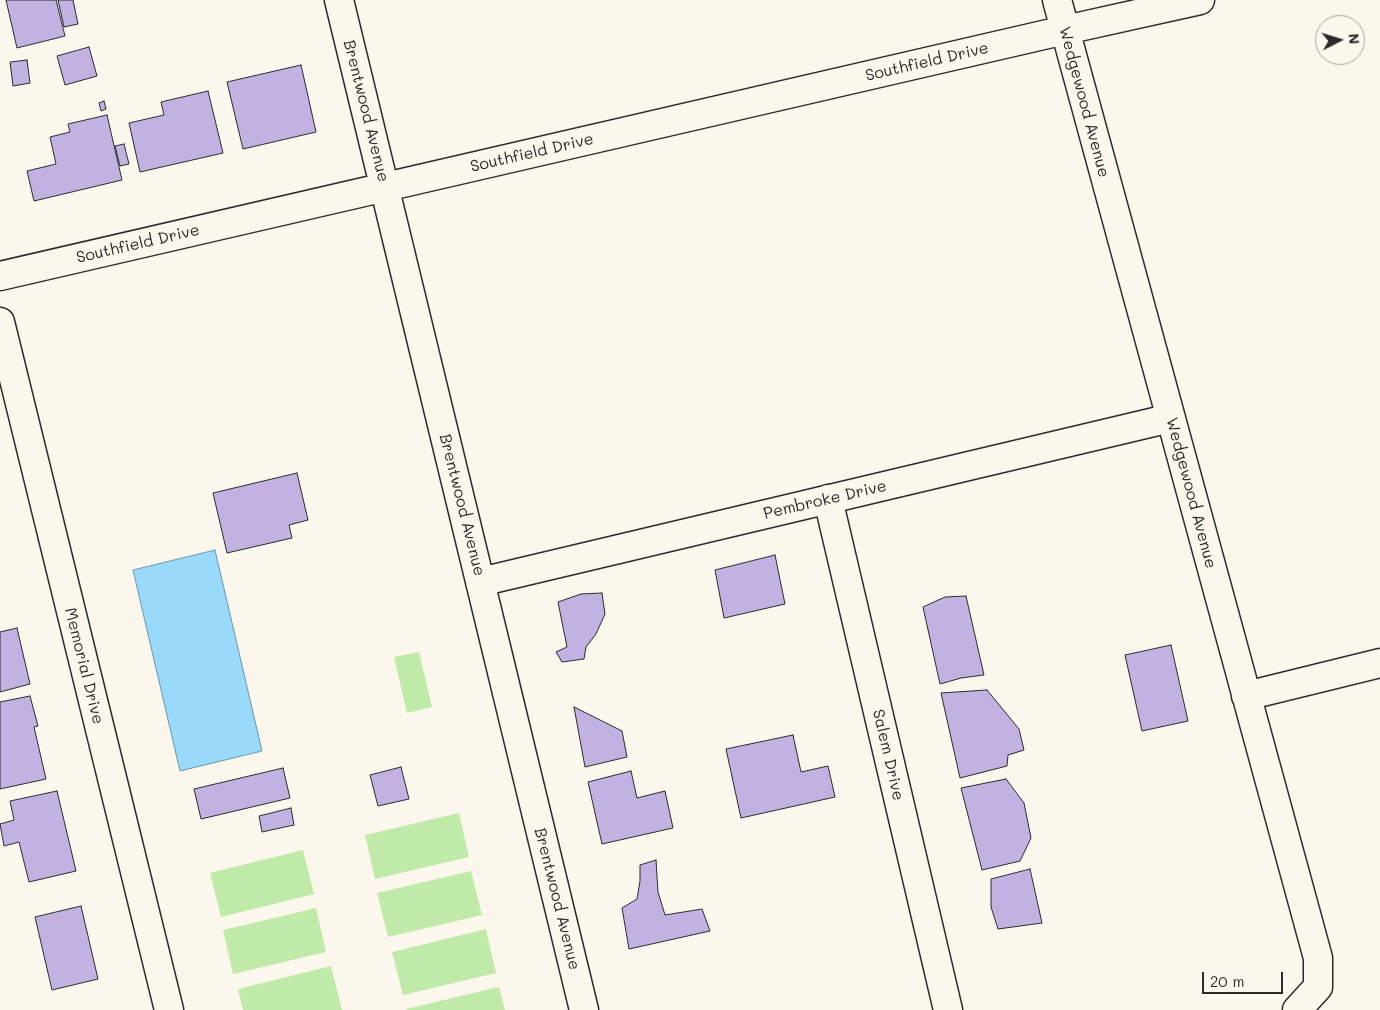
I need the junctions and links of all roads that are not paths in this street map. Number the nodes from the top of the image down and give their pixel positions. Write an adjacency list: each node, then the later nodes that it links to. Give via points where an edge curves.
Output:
1 (339, 0): 5 (street, Brentwood Avenue)
2 (1057, 0): 4 (street, Wedgewood Avenue)
3 (1200, 0): 4 (street, Southfield Drive)
4 (1065, 30): 5 (street, Southfield Drive); 8 (street, Wedgewood Avenue)
5 (385, 187): 6 (street, Southfield Drive); 10 (street, Brentwood Avenue)
6 (0, 276)
7 (0, 322): 13 (street, Memorial Drive)
8 (1170, 418): 9 (street, Pembroke Drive); 12 (street, Wedgewood Avenue)
9 (828, 499): 10 (street, Pembroke Drive); 15 (street, Salem Drive)
10 (480, 582): 14 (street, Brentwood Avenue)
11 (1380, 663): 12 (street)
12 (1246, 696): 16 (street, Wedgewood Avenue, via 1318,958 1318,986)
13 (169, 1010)
14 (584, 1010)
15 (948, 1010)
16 (1296, 1010)

